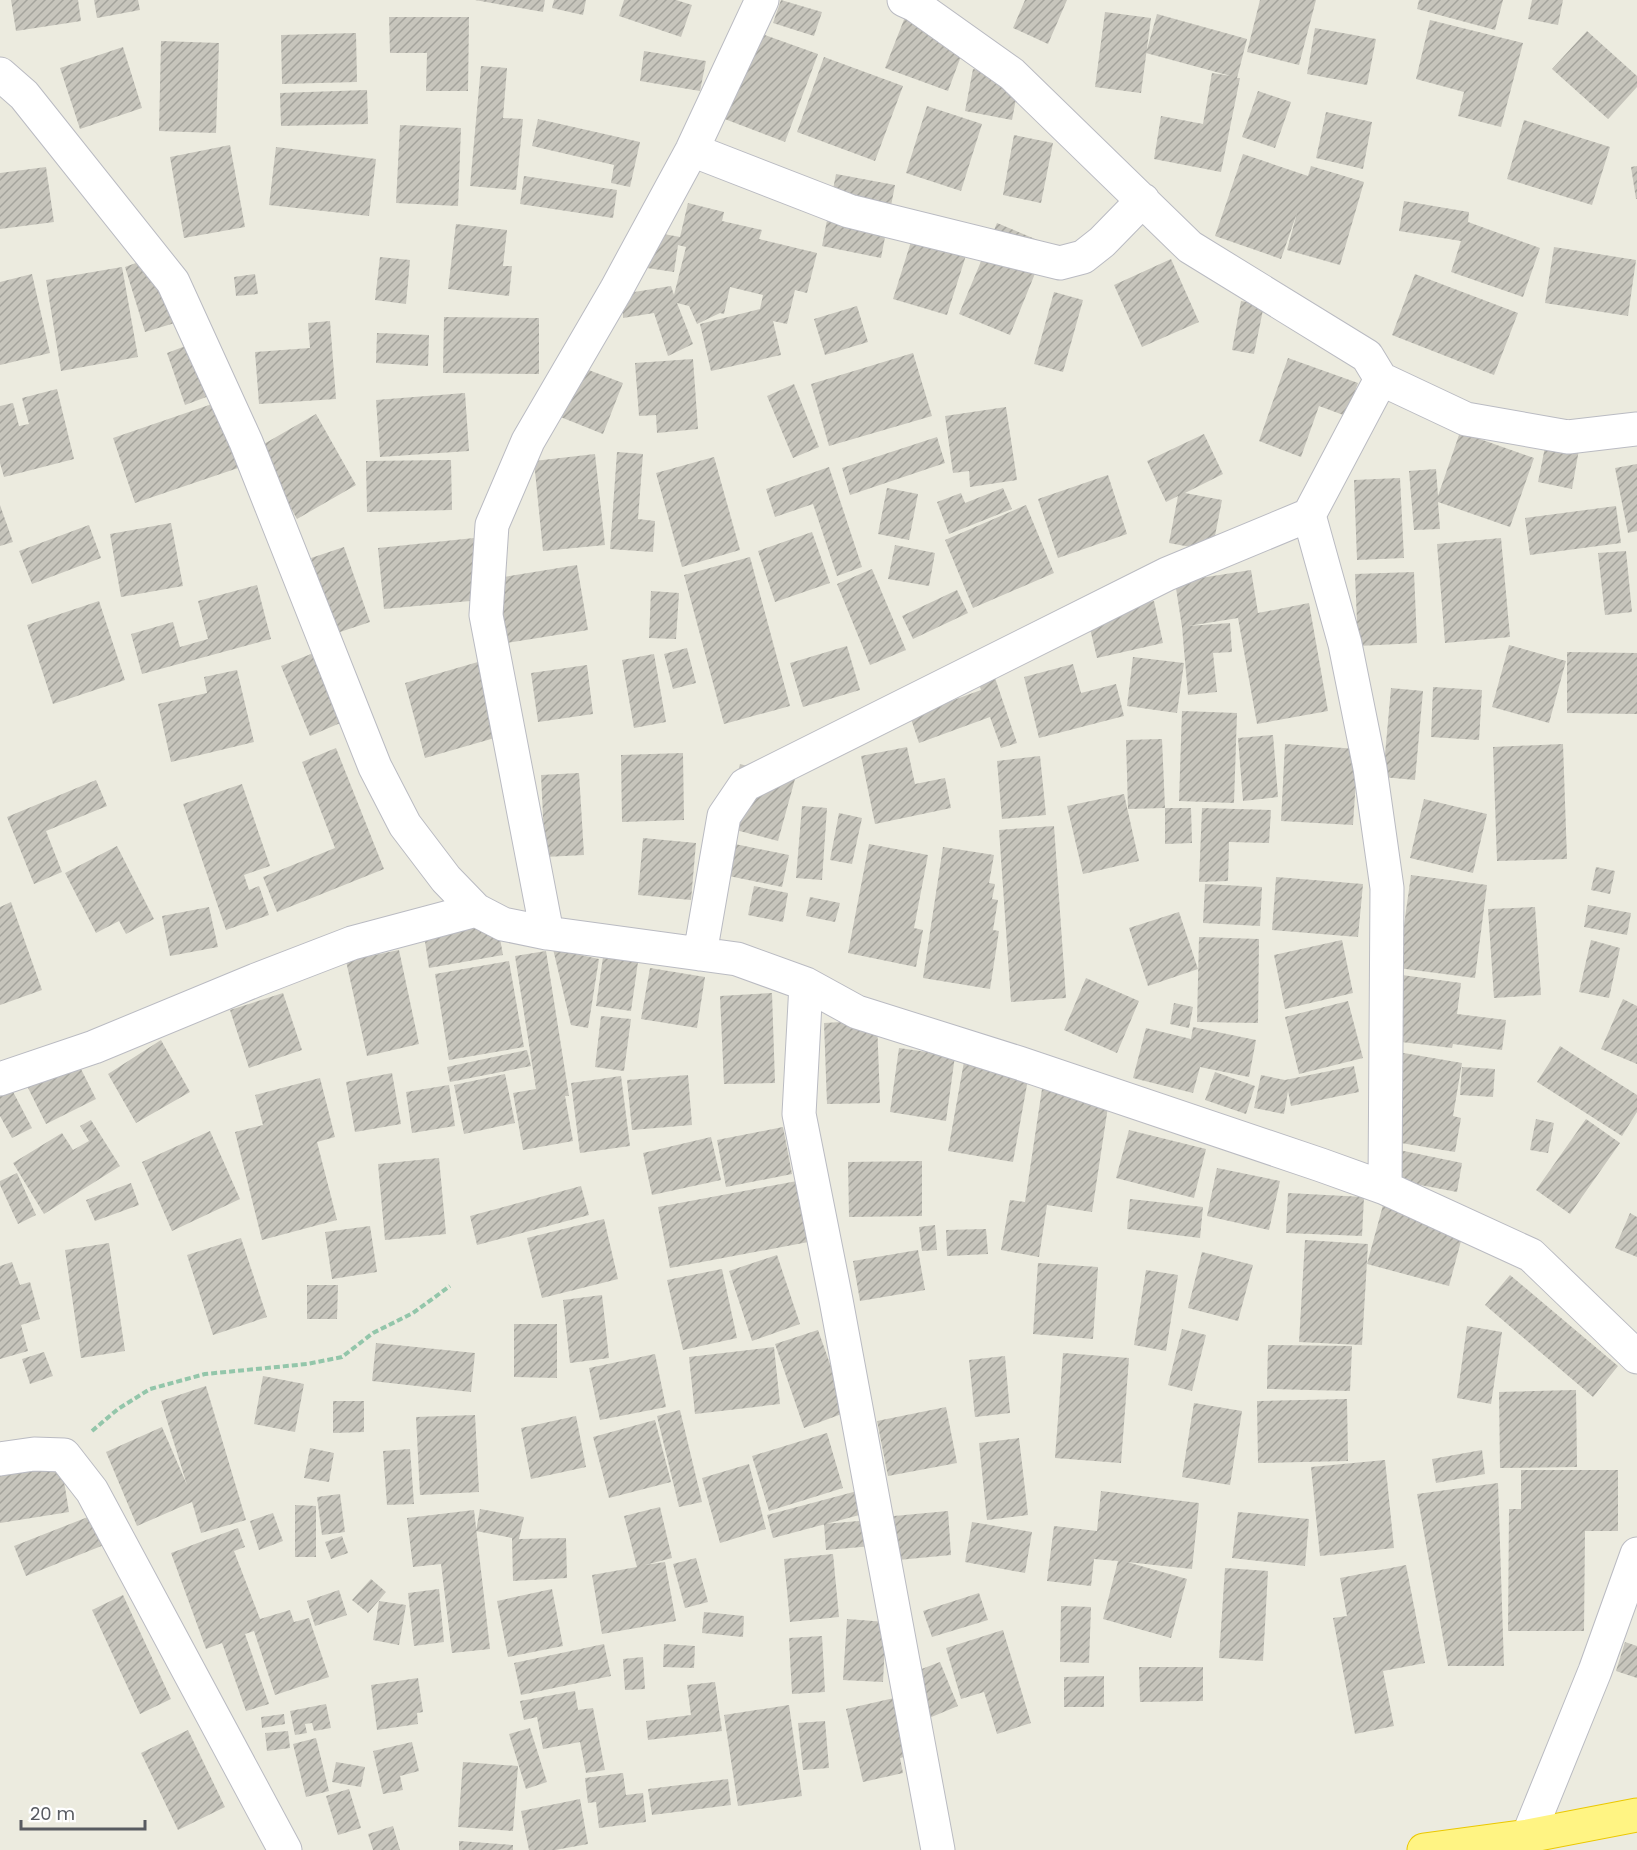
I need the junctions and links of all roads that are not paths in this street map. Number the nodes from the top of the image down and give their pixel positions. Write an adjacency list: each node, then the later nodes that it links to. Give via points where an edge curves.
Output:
1 (762, 0): 4 (street)
2 (904, 0): 5 (street, via 1012,74)
3 (0, 74): 9 (street, via 24,95 173,282 246,442 375,767 405,825 446,879)
4 (692, 150): 5 (street, via 849,211 1060,263 1083,257); 10 (street, via 528,441 492,525 486,615)
5 (1143, 200): 6 (street, via 1190,247 1367,356)
6 (1382, 379): 7 (street, via 1467,418 1568,437); 8 (street)
7 (1637, 429)
8 (1309, 515): 11 (street, via 1167,574 745,785 724,816); 14 (street, via 1345,644 1370,768 1387,888)
9 (476, 910): 10 (street, via 503,924); 13 (street, via 352,943 94,1047)
10 (547, 933): 11 (street)
11 (700, 954): 12 (street, via 737,959)
12 (806, 984): 14 (street, via 857,1012 1020,1063); 21 (street, via 799,1114)
13 (0, 1079)
14 (1385, 1188): 15 (street, via 1531,1255)
15 (1637, 1357)
16 (0, 1459): 20 (street, via 64,1455 92,1491)
17 (1637, 1554): 19 (street, via 1595,1671)
18 (1637, 1815): 19 (highway)
19 (1527, 1836): 22 (highway)
20 (285, 1850)
21 (938, 1850)
22 (1424, 1850)

